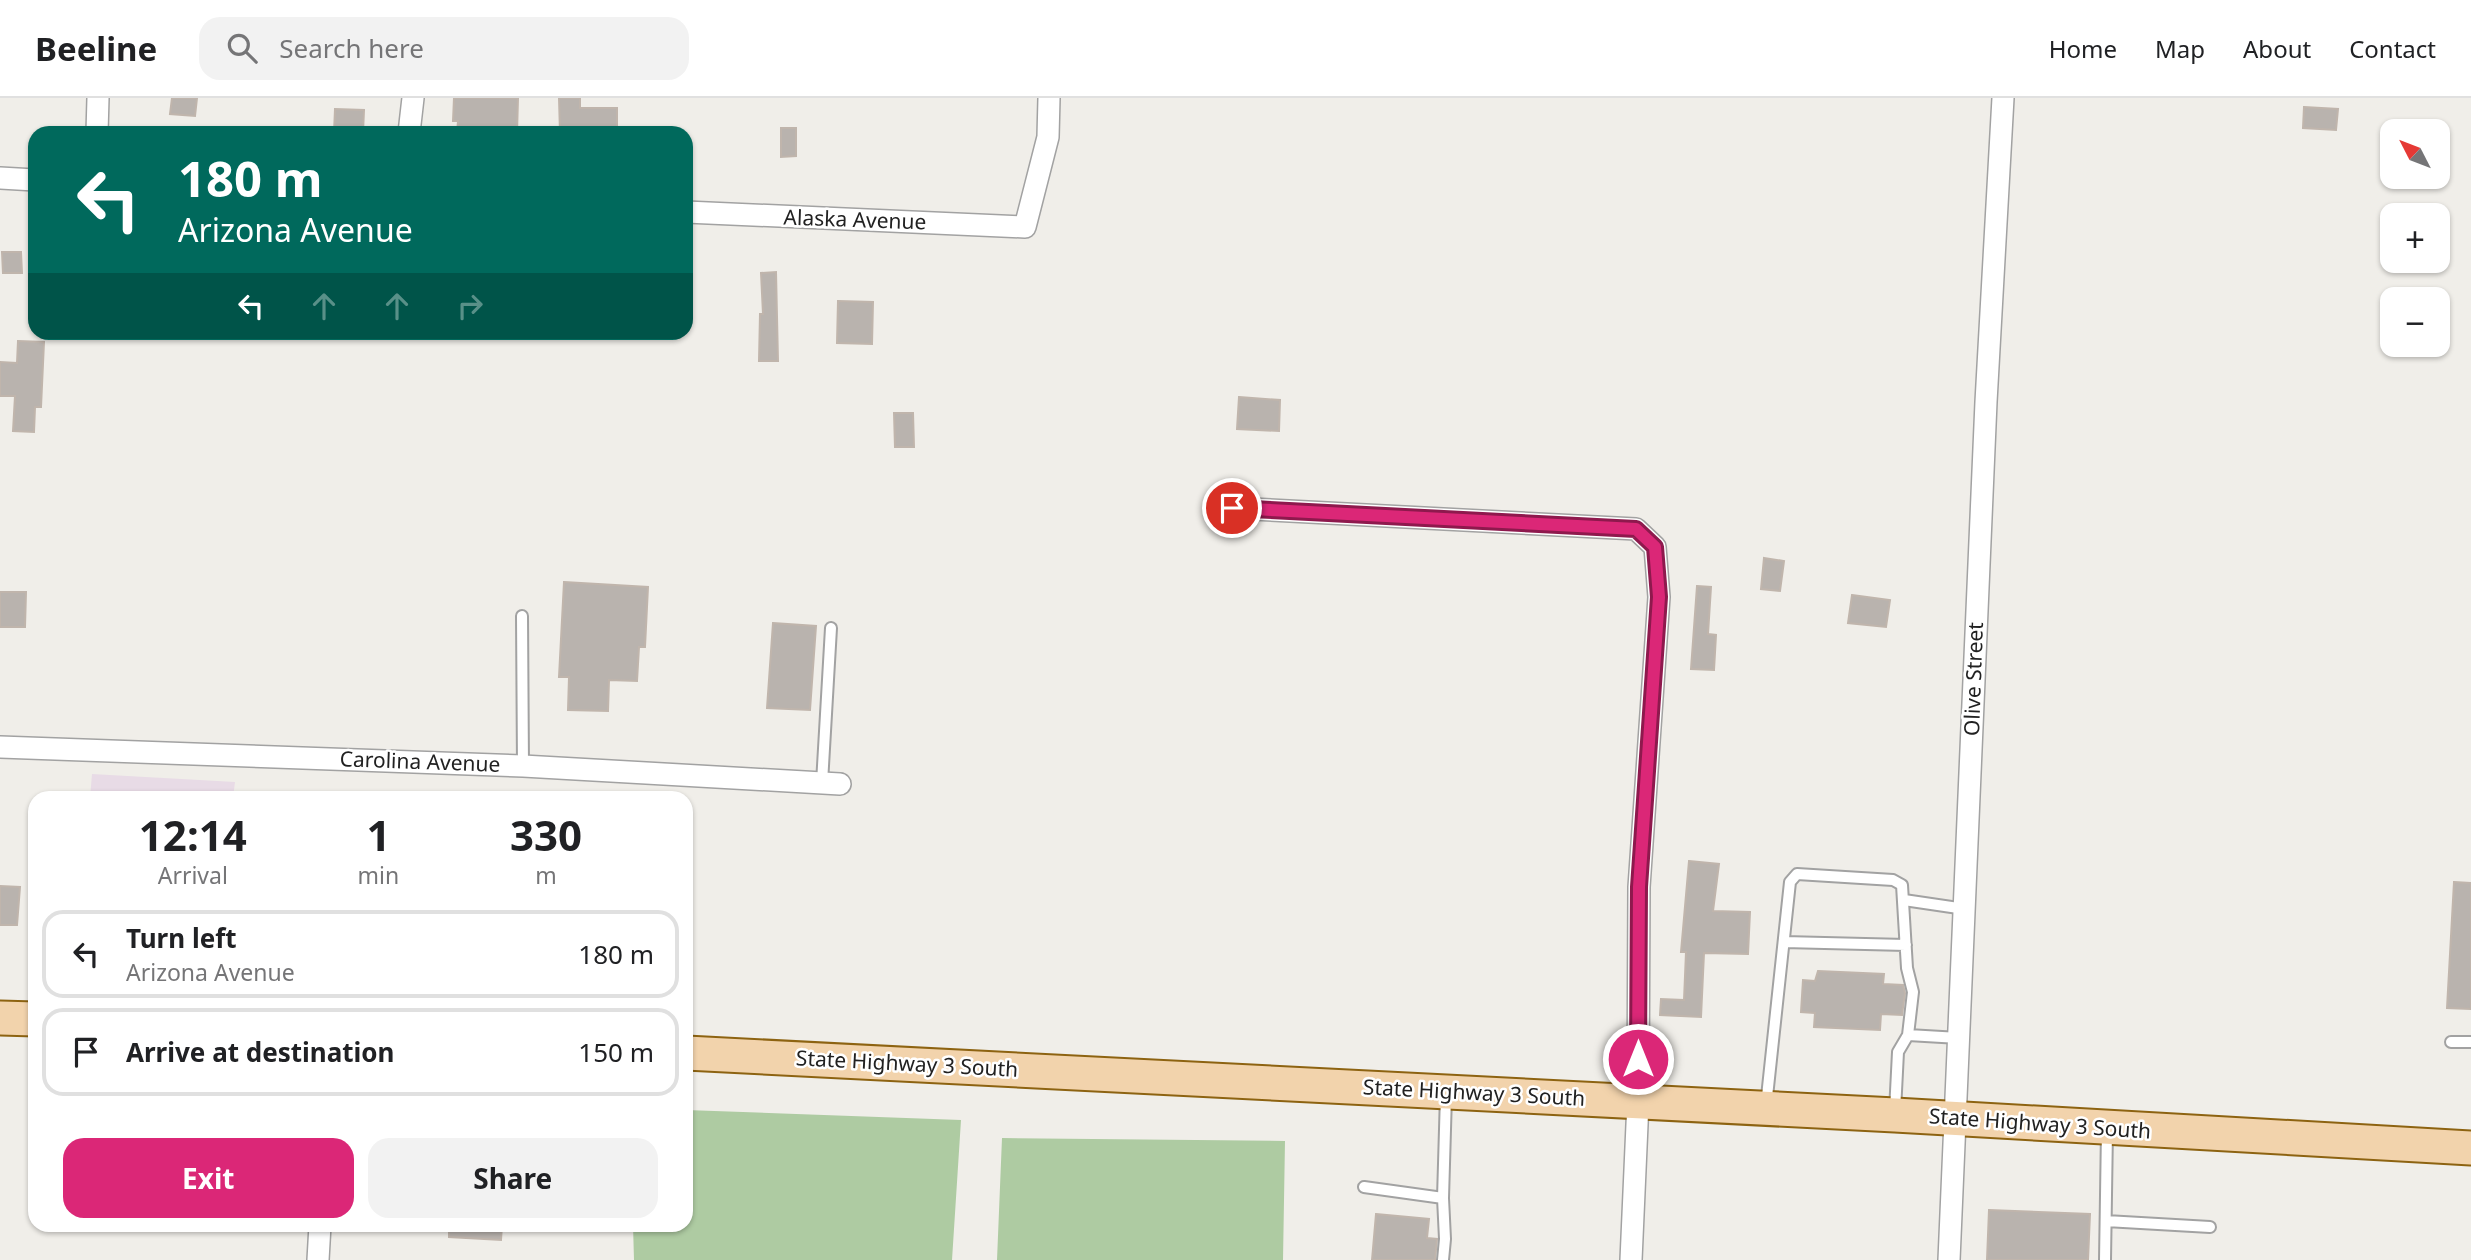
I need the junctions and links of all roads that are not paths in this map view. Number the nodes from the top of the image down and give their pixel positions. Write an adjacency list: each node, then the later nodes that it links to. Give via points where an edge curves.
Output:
1 (97, 98): 5 (street)
2 (413, 98): 6 (street)
3 (1049, 98): 9 (street, Alaska Avenue, via 1048,136 1024,227)
4 (2003, 98): 17 (street, Olive Street)
5 (97, 126)
6 (410, 126)
7 (0, 178): 8 (street)
8 (28, 180)
9 (693, 212)
10 (1232, 508): 28 (street, via 1636,529 1655,547 1659,597 1639,887)
11 (523, 616): 14 (lane)
12 (831, 628): 15 (lane)
13 (0, 747): 14 (street, Carolina Avenue)
14 (523, 766): 15 (street, Carolina Avenue)
15 (831, 783)
16 (1904, 900): 17 (lane); 18 (lane, via 1902,885 1893,880 1797,874 1790,882); 19 (lane)
17 (1965, 909): 23 (street, Olive Street)
18 (1784, 942): 19 (lane); 29 (lane)
19 (1906, 945): 22 (lane, via 1913,992)
20 (0, 1018): 21 (main road)
21 (28, 1020)
22 (1908, 1035): 23 (lane); 30 (lane, via 1898,1052)
23 (1959, 1038): 31 (street, Olive Street)
24 (2451, 1042): 25 (lane)
25 (2471, 1042)
26 (693, 1053): 27 (main road, State Highway 3 South)
27 (1446, 1092): 28 (main road, State Highway 3 South); 35 (lane)
28 (1638, 1102): 29 (main road, State Highway 3 South); 41 (street)
29 (1765, 1108): 30 (main road, State Highway 3 South)
30 (1895, 1115): 31 (main road, State Highway 3 South)
31 (1956, 1119): 32 (main road, State Highway 3 South); 42 (street, Olive Street)
32 (2107, 1128): 33 (main road, State Highway 3 South); 36 (lane)
33 (2471, 1148)
34 (1364, 1187): 35 (lane)
35 (1443, 1198): 40 (lane)
36 (2106, 1221): 37 (lane); 43 (lane)
37 (2210, 1227)
38 (320, 1232): 39 (street)
39 (318, 1260)
40 (1443, 1260)
41 (1631, 1260)
42 (1949, 1260)
43 (2105, 1260)

